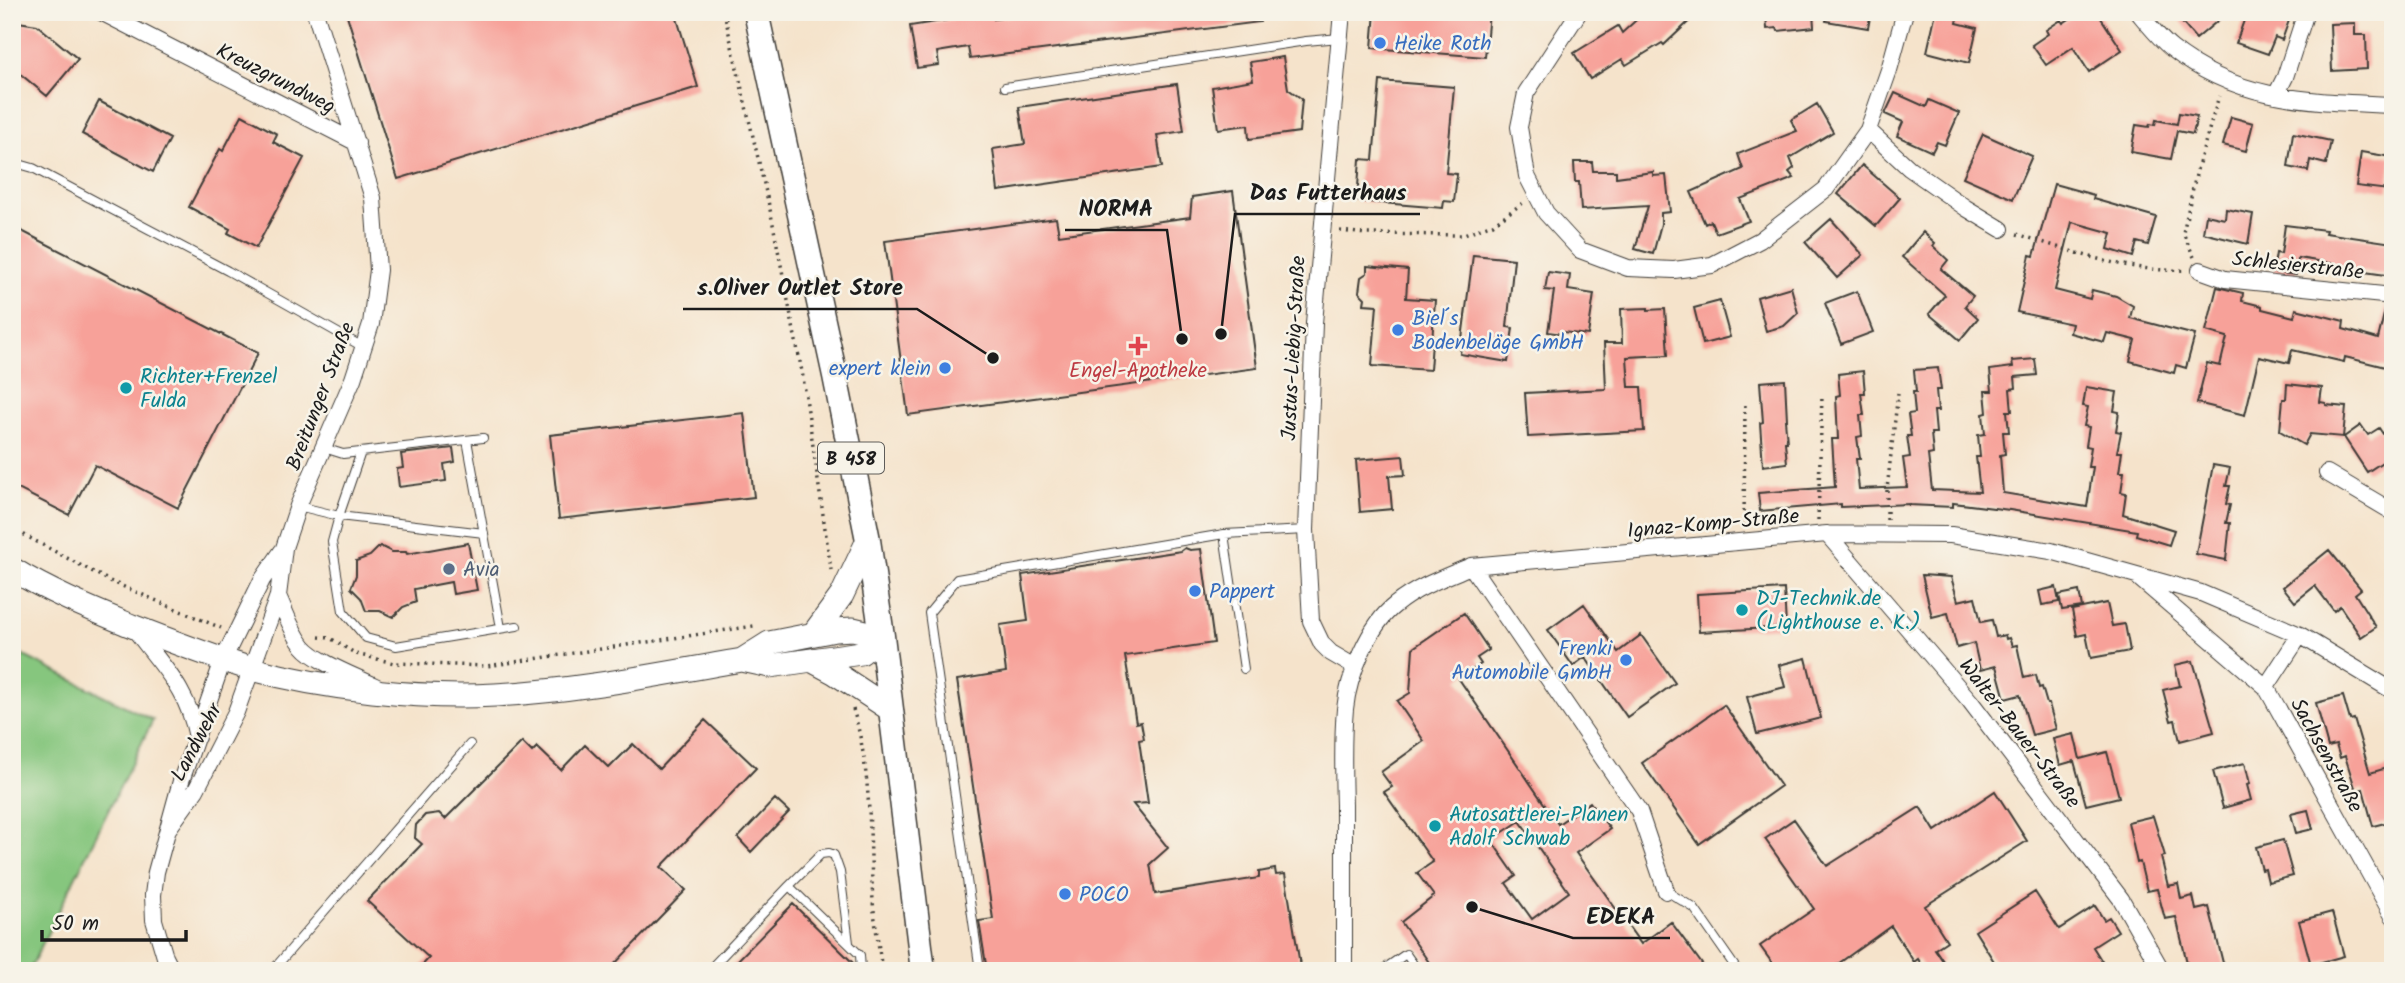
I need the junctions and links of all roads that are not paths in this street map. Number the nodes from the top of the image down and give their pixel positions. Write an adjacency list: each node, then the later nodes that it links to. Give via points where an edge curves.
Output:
1 (101, 12): 14 (street, Kreuzgrundweg)
2 (315, 12): 14 (street, Breitunger Straße)
3 (756, 12): 32 (main road, B 458)
4 (1342, 12): 9 (street, Justus-Liebig-Straße)
5 (1579, 12): 13 (street, via 1526,93 1519,127 1527,176 1546,213 1580,250 1628,268 1674,270 1712,265 1760,240 1826,189)
6 (1905, 12): 13 (street)
7 (2138, 12): 11 (street, via 2171,47 2223,80)
8 (2306, 12): 11 (street)
9 (1340, 38): 10 (lane); 28 (street, Justus-Liebig-Straße, via 1315,310)
10 (1005, 87)
11 (2276, 95): 12 (street, via 2305,101)
12 (2393, 105)
13 (1868, 130): 16 (street, via 1909,168)
14 (357, 142): 19 (street, Breitunger Straße, via 373,198 377,270 371,324)
15 (12, 163): 19 (lane, via 45,174)
16 (2001, 229)
17 (2200, 270): 18 (street, Schlesierstraße, via 2225,279)
18 (2393, 296)
19 (363, 347): 22 (street, Breitunger Straße)
20 (482, 439): 21 (lane)
21 (467, 440): 23 (lane); 29 (lane)
22 (324, 448): 23 (lane, via 343,454); 25 (street, Breitunger Straße)
23 (361, 452): 27 (lane)
24 (2327, 473): 26 (street)
25 (298, 506): 27 (lane); 33 (street, Breitunger Straße)
26 (2393, 512)
27 (340, 516): 29 (lane); 40 (lane, via 332,542 343,611 366,638 396,646)
28 (1306, 530): 30 (lane); 47 (street, Justus-Liebig-Straße, via 1311,621 1322,644)
29 (484, 533): 40 (lane)
30 (1224, 534): 49 (lane); 66 (lane, via 957,579 929,612)
31 (1822, 534): 34 (street, Ignaz-Komp-Straße); 36 (street, Ignaz-Komp-Straße, via 1951,535 2051,551); 71 (street, Walter-Bauer-Straße, via 1970,701 2121,899)
32 (868, 540): 41 (main road, via 842,595); 43 (main road, B 458)
33 (284, 548): 37 (street, Breitunger Straße); 44 (street, Breitunger Straße, via 262,580)
34 (1471, 566): 47 (street, Ignaz-Komp-Straße, via 1393,606 1375,627); 58 (street, via 1639,811)
35 (12, 569): 38 (main road, via 62,597)
36 (2135, 575): 42 (street, Ignaz-Komp-Straße, via 2201,593); 50 (street, Sachsenstraße)
37 (278, 596): 48 (street, Breitunger Straße); 51 (street, via 305,648)
38 (133, 626): 44 (main road); 54 (street, via 184,694)
39 (517, 626): 40 (lane)
40 (501, 628)
41 (814, 634): 43 (main road, via 853,629); 45 (main road, via 769,643)
42 (2300, 635): 50 (street, Sachsenstraße); 52 (street, Ignaz-Komp-Straße)
43 (882, 636): 46 (main road, via 861,653); 53 (main road, B 458)
44 (223, 660): 48 (main road); 54 (street, Landwehr)
45 (742, 660): 46 (main road, via 771,666); 51 (main road, via 548,691 442,696)
46 (811, 660): 53 (main road)
47 (1355, 667): 67 (street, Ignaz-Komp-Straße, via 1345,709)
48 (253, 669): 51 (main road); 56 (street, Landwehr, via 196,790)
49 (1244, 669)
50 (2266, 687): 59 (street, Sachsenstraße)
51 (385, 691)
52 (2393, 691)
53 (891, 710): 65 (main road, B 458)
54 (197, 739): 56 (street, Landwehr)
55 (470, 744): 62 (lane)
56 (168, 829): 61 (street, Landwehr, via 156,872 153,907 161,947)
57 (789, 886): 60 (lane); 60 (lane, via 821,854 834,855); 63 (lane)
58 (1667, 891): 70 (lane, via 1694,908)
59 (2393, 916)
60 (849, 944): 64 (lane, via 860,955)
61 (172, 971)
62 (272, 971)
63 (708, 971)
64 (861, 971)
65 (923, 971)
66 (980, 971)
67 (1344, 971)
68 (1381, 971): 69 (lane, via 1406,954)
69 (1418, 971)
70 (1738, 971)
71 (2162, 971)

